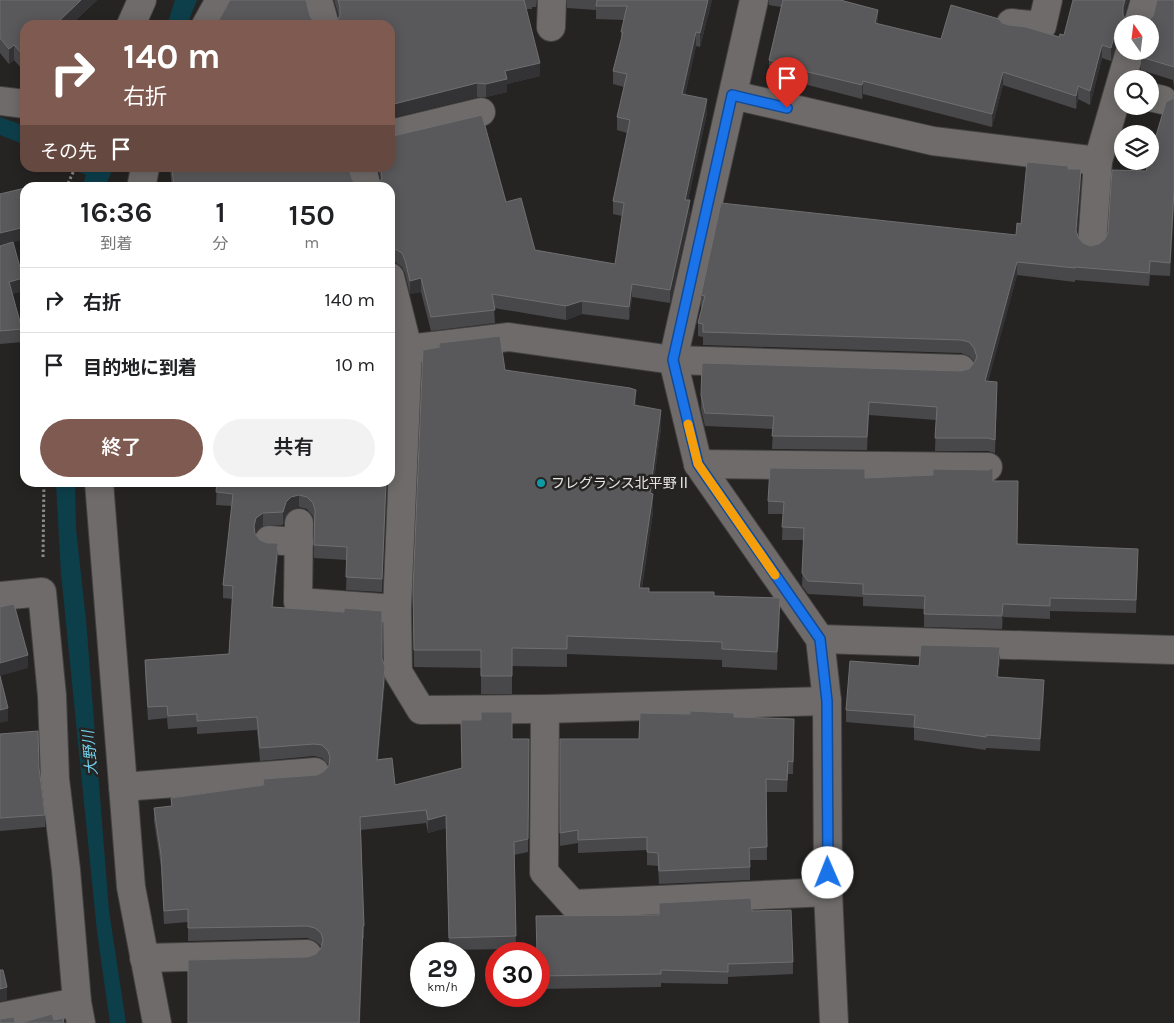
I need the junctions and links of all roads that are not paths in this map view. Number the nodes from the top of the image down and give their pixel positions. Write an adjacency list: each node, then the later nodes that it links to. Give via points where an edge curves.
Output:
1 (142, 0): 9 (street)
2 (220, 0): 10 (street)
3 (318, 0): 11 (street)
4 (552, 0): 13 (street)
5 (754, 0): 14 (street)
6 (1048, 0): 12 (street, via 1042,26)
7 (1145, 0): 8 (street)
8 (1141, 15)
9 (133, 20)
10 (209, 20)
11 (323, 20)
12 (1012, 23)
13 (551, 27)
14 (732, 95): 20 (street, via 933,141); 24 (street)
15 (0, 101): 16 (street)
16 (20, 103)
17 (1114, 110): 20 (street)
18 (481, 112): 19 (street)
19 (395, 133)
20 (1098, 161): 21 (street)
21 (1092, 244)
22 (395, 317): 23 (street)
23 (399, 349): 24 (street, via 509,337); 31 (street)
24 (673, 360): 25 (street); 26 (street)
25 (961, 369)
26 (698, 464): 27 (street); 32 (street)
27 (988, 467)
28 (99, 487): 37 (street)
29 (269, 540): 31 (street, via 299,533 298,602)
30 (0, 596): 41 (street, via 42,592 52,696 55,779)
31 (397, 609): 35 (street, via 398,672 421,710)
32 (820, 639): 33 (street); 34 (street)
33 (1174, 650)
34 (827, 701): 35 (street); 38 (street)
35 (545, 709): 38 (street, via 544,872 574,904)
36 (315, 772): 37 (street)
37 (123, 787): 40 (street, via 131,887)
38 (828, 892): 44 (street)
39 (307, 954): 40 (street)
40 (144, 958): 43 (street)
41 (79, 1013): 42 (street)
42 (0, 1017)
43 (157, 1023)
44 (834, 1023)

